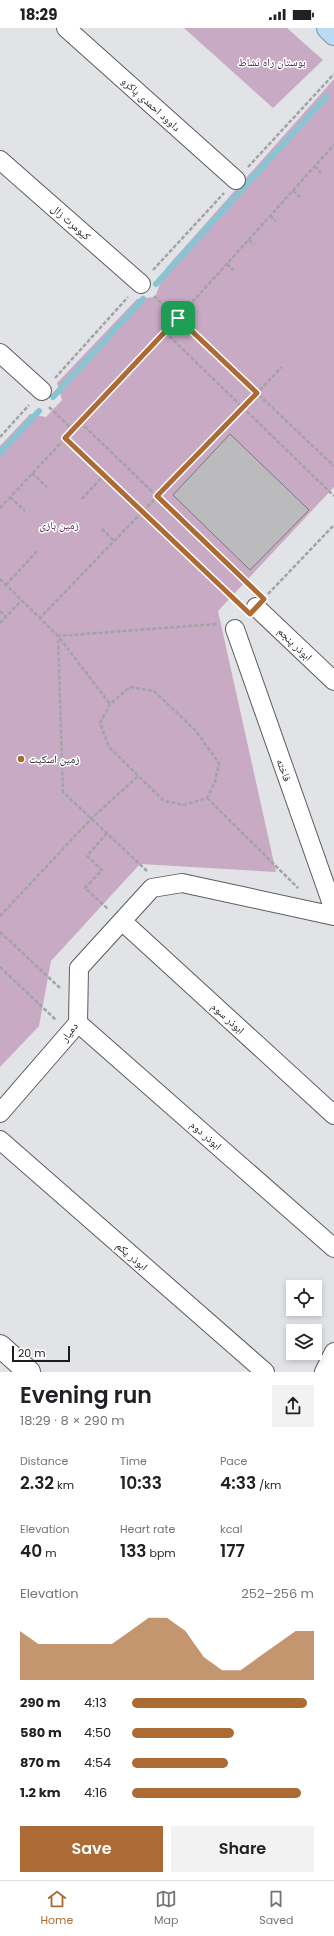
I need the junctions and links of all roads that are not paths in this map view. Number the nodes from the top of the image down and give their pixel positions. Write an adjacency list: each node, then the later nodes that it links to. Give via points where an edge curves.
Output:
1 (66, 28): 5 (street, داوود احمدی پاکرو)
2 (328, 28): 3 (highway)
3 (334, 34)
4 (0, 160): 6 (street, کیومرث زال)
5 (236, 180)
6 (141, 284)
7 (0, 353): 8 (street)
8 (40, 393)
9 (260, 603): 11 (street, ابوذر پنجم)
10 (228, 626): 12 (street, فاخته)
11 (334, 681)
12 (334, 910)
13 (334, 916): 14 (street, via 182,883 152,888)
14 (122, 921): 15 (street, دمیار, via 79,968 78,1005); 17 (street, ابوذر سوم)
15 (74, 1028): 16 (street, دمیار); 19 (street, ابوذر دوم)
16 (0, 1113)
17 (334, 1115)
18 (0, 1140): 23 (street, ابوذر یکم)
19 (334, 1248)
20 (0, 1346): 22 (main road)
21 (334, 1352): 24 (street)
22 (29, 1372)
23 (265, 1372)
24 (324, 1372)

